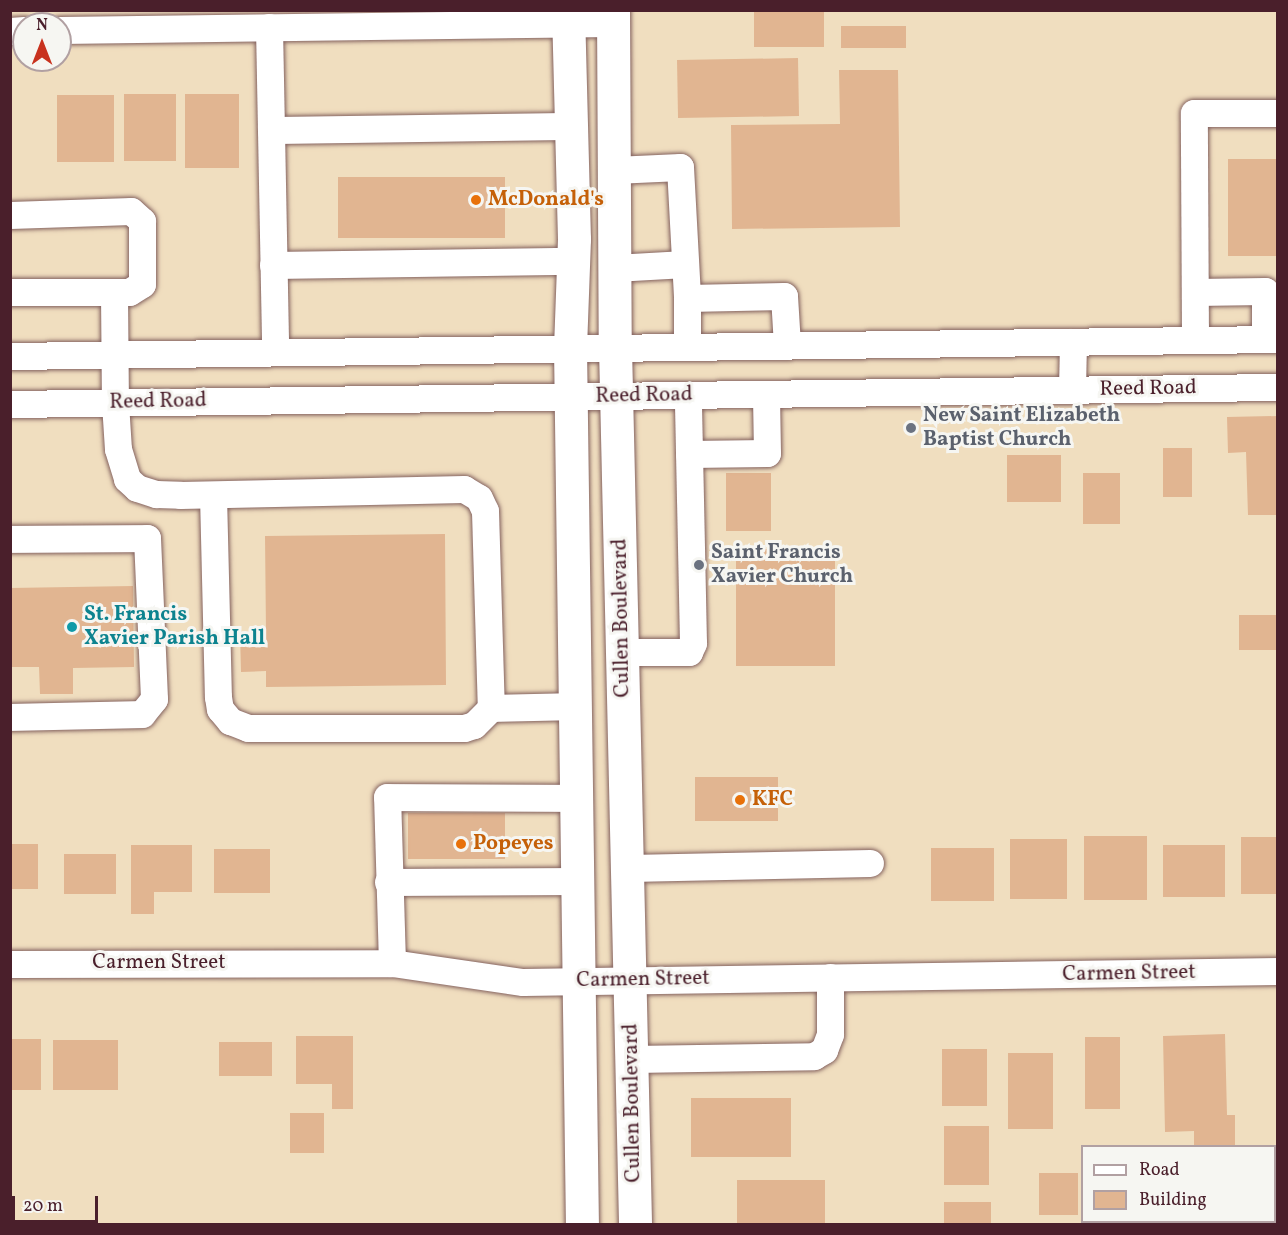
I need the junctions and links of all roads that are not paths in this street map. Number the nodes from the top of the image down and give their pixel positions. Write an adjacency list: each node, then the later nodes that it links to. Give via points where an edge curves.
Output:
1 (568, 16): 2 (street); 3 (street); 6 (main road)
2 (613, 16): 8 (main road, Cullen Boulevard)
3 (269, 27): 4 (street); 7 (street)
4 (72, 30)
5 (1278, 113): 14 (street, via 1194,113)
6 (570, 126): 7 (street); 10 (main road)
7 (271, 130): 12 (street)
8 (614, 170): 11 (street, via 680,167); 13 (main road, Cullen Boulevard)
9 (10, 215): 17 (street, via 131,211 142,221 142,284 129,292)
10 (573, 261): 12 (street); 25 (main road)
11 (685, 264): 13 (street); 18 (street)
12 (273, 265): 26 (street)
13 (614, 268): 24 (main road, Cullen Boulevard)
14 (1195, 291): 15 (street); 20 (street)
15 (1271, 291): 19 (street)
16 (10, 292): 17 (street)
17 (114, 293): 27 (street)
18 (687, 298): 22 (street, via 783,296); 23 (street)
19 (1271, 339): 20 (street)
20 (1195, 340): 21 (street)
21 (1073, 342): 22 (street); 30 (street)
22 (787, 345): 23 (street)
23 (687, 346): 24 (street)
24 (615, 347): 25 (street); 34 (main road, Cullen Boulevard)
25 (570, 348): 26 (street); 33 (main road)
26 (275, 352): 27 (street)
27 (115, 355): 28 (street); 35 (street)
28 (10, 356)
29 (1278, 387): 30 (street, Reed Road)
30 (1072, 390): 31 (street, Reed Road)
31 (766, 394): 32 (street, Reed Road); 37 (street, via 767,453)
32 (688, 396): 34 (street, Reed Road); 37 (street)
33 (571, 397): 34 (street, Reed Road); 35 (street, Reed Road); 41 (main road)
34 (617, 397): 40 (main road, Cullen Boulevard)
35 (115, 403): 36 (street, Reed Road); 38 (street, via 118,449 127,479 137,488 156,494)
36 (10, 404)
37 (689, 454): 40 (street, via 693,643 689,652)
38 (213, 495): 42 (street, via 464,489 479,498 484,511); 42 (street, via 218,697 220,709 230,721 248,728 464,728 474,725)
39 (10, 539): 43 (street, via 147,538 154,699 142,714)
40 (622, 652): 46 (main road, Cullen Boulevard)
41 (576, 706): 42 (street); 44 (main road)
42 (491, 708)
43 (10, 717)
44 (577, 798): 47 (main road); 48 (street, via 387,796)
45 (870, 863): 46 (street)
46 (629, 868): 54 (main road, Cullen Boulevard)
47 (579, 881): 48 (street); 53 (main road)
48 (388, 882): 49 (street)
49 (392, 963): 50 (street, Carmen Street); 53 (street, Carmen Street, via 523,982)
50 (10, 964)
51 (1278, 971): 52 (street, Carmen Street)
52 (830, 977): 54 (street, Carmen Street); 55 (street, via 830,1034 824,1050 814,1056)
53 (580, 981): 54 (street, Carmen Street); 56 (main road)
54 (631, 981): 55 (main road, Cullen Boulevard)
55 (632, 1059): 57 (main road, Cullen Boulevard)
56 (582, 1224)
57 (634, 1224)

